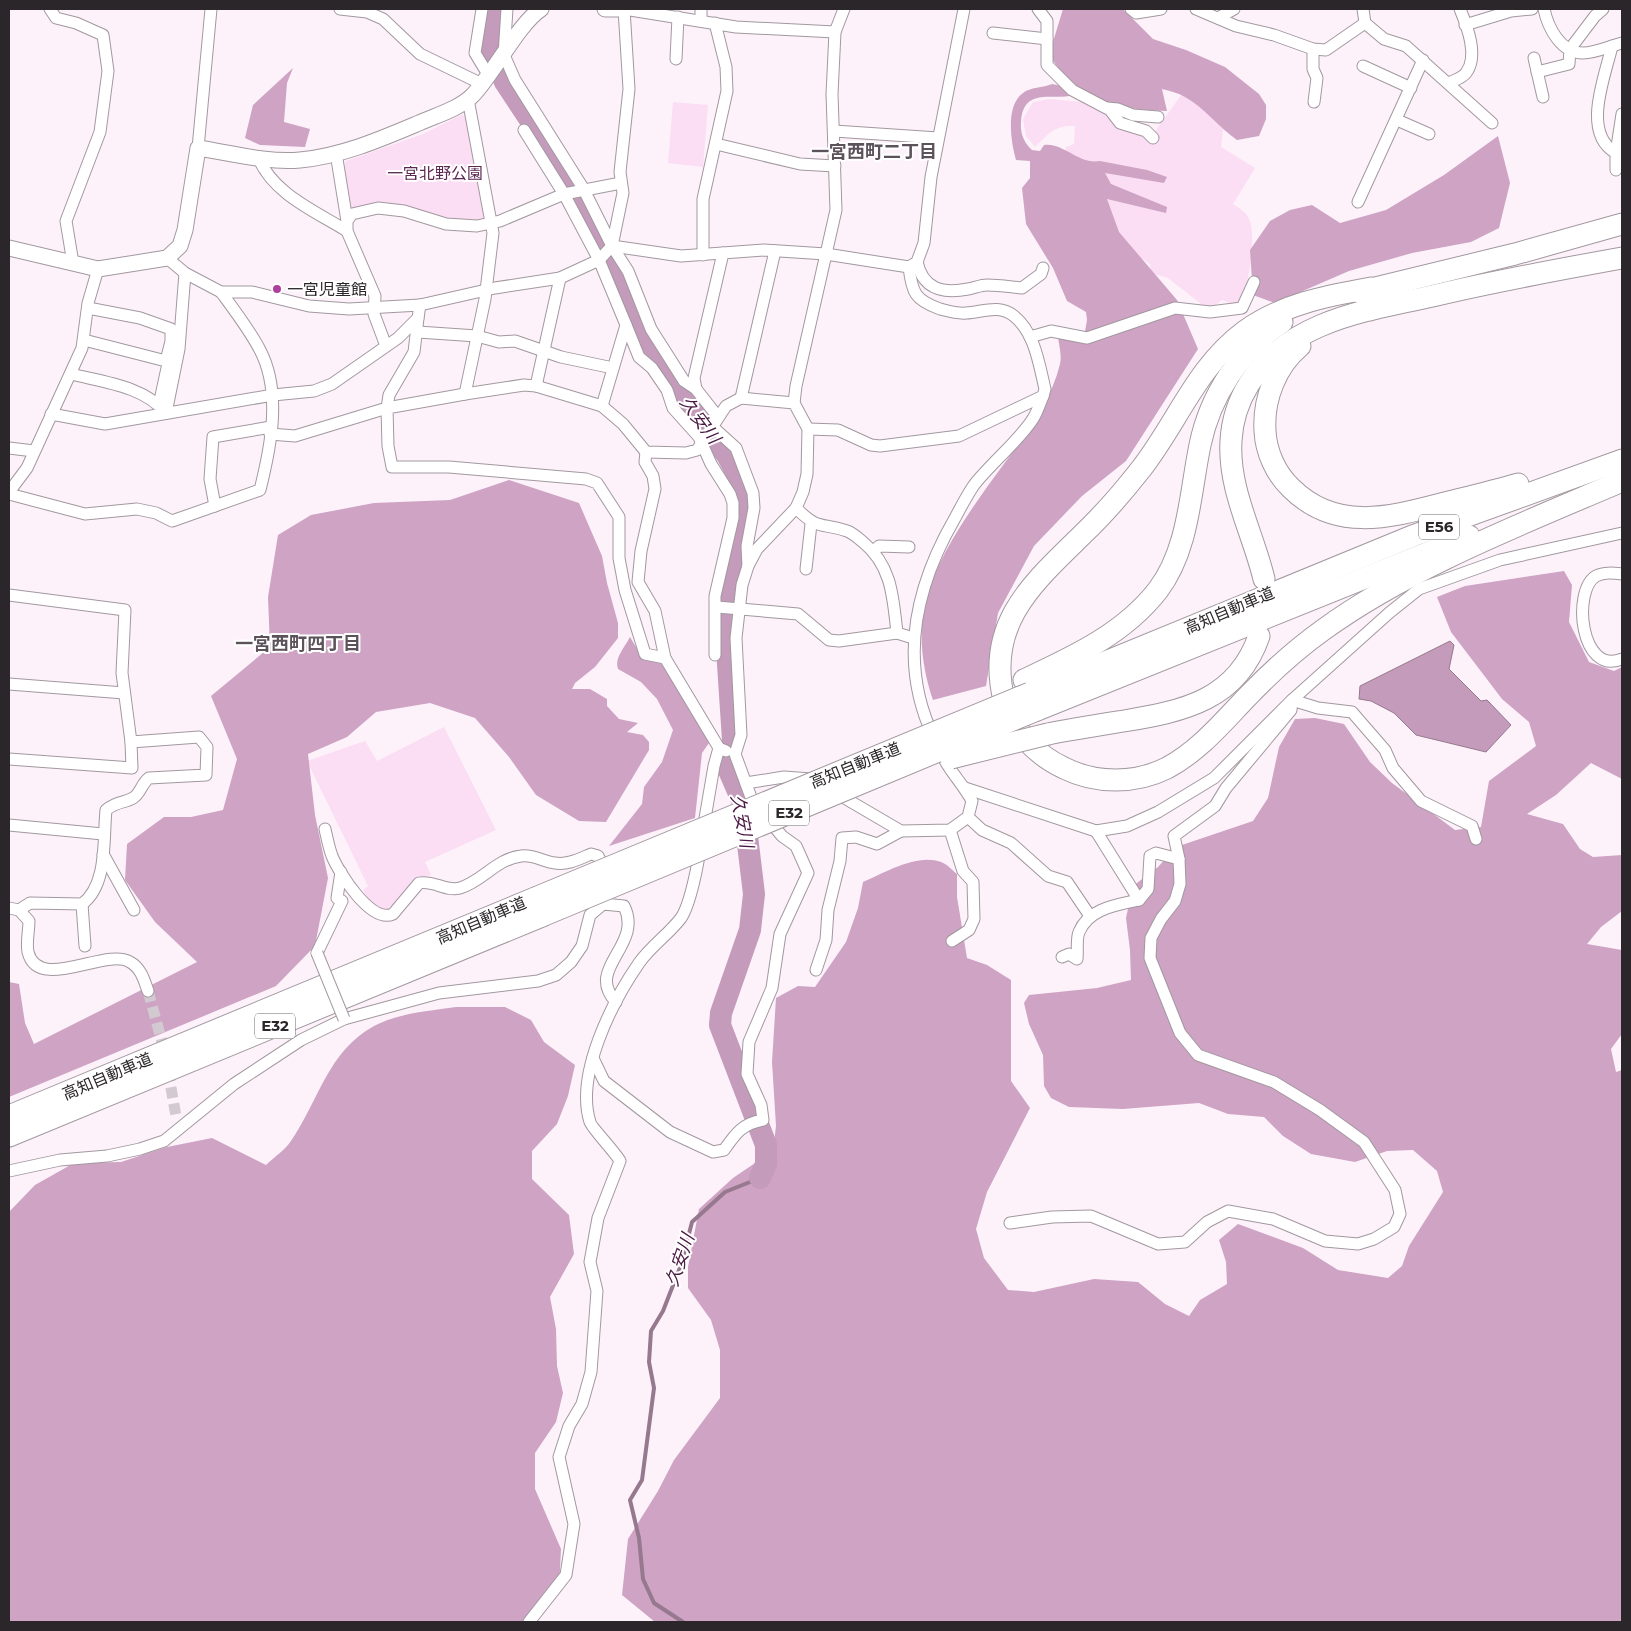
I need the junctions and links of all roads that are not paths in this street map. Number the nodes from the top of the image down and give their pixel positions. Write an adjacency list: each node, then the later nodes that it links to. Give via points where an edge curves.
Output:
1 (50, 9): 79 (street, via 56,18 103,35 108,71 100,132 66,220)
2 (211, 9): 57 (street)
3 (340, 9): 40 (street, via 367,12 383,19 420,54)
4 (482, 9): 40 (street, via 475,53)
5 (508, 9): 34 (street)
6 (541, 9): 34 (street)
7 (605, 9): 8 (street)
8 (624, 9): 22 (street); 63 (street, via 629,89)
9 (701, 9): 24 (street)
10 (844, 9): 28 (street)
11 (963, 9): 54 (street)
12 (1038, 9): 30 (street, via 1046,21)
13 (1132, 9): 14 (street, via 1136,13)
14 (1161, 9)
15 (1196, 9): 23 (street)
16 (1234, 9): 23 (street)
17 (1363, 9): 25 (street)
18 (1460, 9): 27 (street)
19 (1532, 9): 27 (street, via 1512,11)
20 (1544, 9): 33 (street, via 1546,20 1560,44)
21 (1603, 9): 33 (street)
22 (678, 18): 24 (street); 36 (street)
23 (1218, 18): 32 (street)
24 (701, 21): 26 (street)
25 (1365, 23): 32 (street, via 1326,50); 37 (street, via 1384,38 1406,46)
26 (715, 24): 28 (street); 56 (street, via 728,79)
27 (1465, 25): 41 (street, via 1472,49 1469,66 1466,74)
28 (835, 32): 52 (street)
29 (993, 33): 30 (street)
30 (1047, 39): 46 (street, via 1047,65 1072,90)
31 (1617, 44): 33 (street, via 1585,53); 59 (street, via 1596,116 1607,148)
32 (1313, 49): 45 (street, via 1313,69 1317,78)
33 (1570, 49): 39 (street, via 1569,64)
34 (504, 56): 40 (street); 64 (street, via 515,80)
35 (1534, 58): 39 (street)
36 (676, 60)
37 (1423, 60): 41 (street); 42 (street)
38 (1363, 66): 42 (street)
39 (1537, 72): 43 (street)
40 (485, 80): 44 (street)
41 (1450, 83): 50 (street)
42 (1411, 88): 49 (street)
43 (1543, 97)
44 (468, 99): 58 (street, via 377,141); 67 (street)
45 (1314, 102)
46 (1106, 108): 48 (street); 55 (street, via 1120,123 1146,131)
47 (1622, 114): 59 (street)
48 (1158, 117)
49 (1397, 120): 53 (street); 66 (street)
50 (1492, 123)
51 (524, 130): 65 (street)
52 (834, 131): 54 (street); 61 (street)
53 (1429, 134)
54 (938, 138): 80 (street, via 926,229)
55 (1153, 138)
56 (716, 144): 61 (street, via 800,164); 75 (street, via 703,199)
57 (198, 148): 60 (street); 76 (street, via 185,230 180,246)
58 (336, 153): 60 (street, via 299,160); 69 (street)
59 (1616, 153): 62 (street)
60 (258, 157): 69 (street, via 264,171 287,194)
61 (835, 166): 74 (street, via 836,210)
62 (1616, 170)
63 (620, 182): 64 (street); 70 (street, via 624,192)
64 (583, 188): 65 (street); 70 (street)
65 (564, 194): 67 (street); 78 (street)
66 (1358, 202)
67 (491, 224): 69 (street, via 446,224 404,211 378,208 352,214); 87 (street, via 493,233)
68 (1622, 224): 86 (highway, via 1515,254)
69 (347, 226): 91 (street, via 375,296)
70 (612, 246): 75 (street, via 681,256); 78 (street); 106 (street, via 628,272 651,329 684,381)
71 (9, 248): 79 (street)
72 (775, 251): 73 (street); 74 (street); 111 (street)
73 (723, 253): 75 (street); 106 (street, via 694,378)
74 (826, 254): 80 (street); 112 (street)
75 (703, 255)
76 (167, 258): 82 (street); 83 (street)
77 (1622, 258): 92 (highway, via 1522,276)
78 (599, 260): 84 (street); 94 (street)
79 (73, 263): 82 (street)
80 (913, 264): 81 (street, via 930,286 944,290 985,285 1022,288 1041,274); 97 (street, via 912,287 918,298 927,304 965,314 992,309 1007,311 1016,317)
81 (1043, 268)
82 (98, 269): 90 (street)
83 (185, 273): 88 (street); 115 (street, via 179,349)
84 (560, 278): 87 (street); 100 (street)
85 (1254, 282): 97 (street, via 1242,308 1210,312 1175,308 1087,338 1051,331)
86 (1371, 288): 126 (highway, via 1288,308 1256,324 1233,341 1204,371 1162,440 1109,509 1030,588 1009,623 1003,645 1001,679 1009,713 1035,749 1077,774 1104,780 1131,779 1168,767 1216,730 1302,646 1349,612 1453,557); 148 (highway, via 1302,311 1261,338 1244,356 1224,384 1206,421 1180,545 1159,588 1143,607)
87 (486, 290): 89 (street); 96 (street)
88 (221, 292): 91 (street, via 252,292 327,309); 109 (street, via 261,352)
89 (420, 304): 91 (street); 93 (street)
90 (88, 308): 98 (street); 101 (street, via 140,318 171,329 172,341)
91 (374, 308): 99 (street)
92 (1376, 309): 124 (highway, via 1337,323 1307,339 1287,358 1272,385 1265,413 1268,450 1287,485 1307,502 1332,513 1378,519); 139 (highway, via 1328,321 1282,346 1261,367 1240,400 1231,440 1231,470)
93 (418, 318): 95 (street); 99 (street)
94 (626, 325): 102 (street); 120 (street, via 639,357 652,368 667,390 673,408)
95 (418, 332): 96 (street); 114 (street, via 414,352 389,396)
96 (477, 336): 100 (street, via 499,342 515,341); 108 (street)
97 (1030, 337): 110 (street, via 1045,389)
98 (84, 340): 101 (street); 103 (street)
99 (386, 346): 109 (street, via 332,384 314,391)
100 (544, 351): 102 (street); 104 (street)
101 (166, 361): 115 (street)
102 (613, 368): 113 (street)
103 (71, 374): 105 (street); 116 (street)
104 (536, 386): 108 (street); 113 (street)
105 (128, 389): 107 (street, via 134,386); 115 (street, via 156,401)
106 (696, 389): 117 (street)
107 (156, 390)
108 (464, 394): 114 (street)
109 (273, 395): 115 (street); 119 (street)
110 (1043, 396): 118 (street, via 960,436 880,446 838,430); 142 (street, via 1034,418 973,486 950,526 922,593)
111 (741, 398): 112 (street); 117 (street, via 726,406)
112 (794, 403): 118 (street)
113 (602, 406): 123 (street, via 623,424)
114 (387, 408): 119 (street, via 295,436); 144 (street, via 392,467 449,467 586,479 597,483 619,517 619,558 625,590 645,654)
115 (162, 409): 116 (street, via 105,424)
116 (51, 414): 122 (street)
117 (716, 423): 120 (street); 134 (street, via 736,448 753,493)
118 (808, 429): 129 (street, via 806,474)
119 (271, 431): 128 (street, via 260,490); 128 (street, via 213,437 210,479)
120 (703, 443): 123 (street, via 691,452); 138 (street, via 733,503 733,518 715,596)
121 (9, 448): 122 (street)
122 (34, 451): 127 (street)
123 (646, 452): 144 (street, via 645,462 655,489 641,551 638,582 656,611)
124 (1622, 455)
125 (1622, 460): 139 (highway, 高知自動車道 / E56, via 1415,536)
126 (1622, 481): 139 (highway, 高知自動車道 / E56)
127 (9, 493): 128 (street, via 85,514 137,509 172,520)
128 (215, 506)
129 (796, 508): 130 (street); 134 (street, via 757,549)
130 (811, 524): 133 (street, via 849,531); 135 (street)
131 (1622, 533): 149 (street, via 1500,560 1420,589)
132 (909, 547): 133 (street, via 879,546)
133 (873, 552): 141 (street, via 890,578)
134 (748, 566): 140 (street)
135 (806, 569)
136 (1622, 574): 145 (street, via 1608,572 1595,576 1585,592 1583,617 1591,651 1602,660 1613,663)
137 (9, 595): 147 (street, via 125,610)
138 (717, 608): 140 (street); 143 (street)
139 (1260, 608): 148 (highway, 高知自動車道 / E32); 165 (highway, bridge, via 1249,659 1219,691 1197,704 965,754 909,771)
140 (738, 609): 141 (street, via 798,614 829,640); 152 (street, via 736,638 742,735)
141 (897, 633): 142 (street)
142 (913, 638): 155 (street, via 915,674 925,719 950,772)
143 (715, 655)
144 (665, 658): 151 (street)
145 (1622, 659)
146 (9, 684): 147 (street)
147 (124, 693): 150 (street)
148 (1030, 694): 165 (highway, 高知自動車道 / E32, bridge); 171 (highway, 高知自動車道 / E32, bridge, via 830,775)
149 (1292, 700): 161 (street, via 1214,778 1158,812 1127,826); 163 (street, via 1318,708 1352,712 1385,750 1393,768 1421,801 1472,826); 166 (street, via 1291,710 1226,788 1215,806 1174,836)
150 (131, 742): 153 (street, via 132,768); 162 (street, via 198,737 207,747 206,775 149,778 132,799 116,802 106,810)
151 (720, 748): 152 (street); 180 (street, via 714,766 697,868 682,916 640,962)
152 (735, 754): 154 (street)
153 (9, 759)
154 (746, 783): 160 (street, via 784,777 810,778); 182 (street, via 752,800 782,836 796,846 808,873 780,934 772,988 749,1042 747,1074 761,1105 763,1120 748,1123 724,1150 713,1152 670,1132 604,1081)
155 (965, 788): 156 (street, via 972,801); 161 (street)
156 (968, 818): 159 (street); 174 (street, via 982,830 1011,844 1048,876 1067,882)
157 (9, 825): 162 (street)
158 (325, 829): 167 (street, via 332,855)
159 (950, 830): 160 (street); 175 (street, via 963,871 973,882 974,919 969,930)
160 (901, 831): 178 (street, via 876,844 856,837 842,838 828,910 826,940)
161 (1096, 831): 168 (street)
162 (103, 834): 164 (street)
163 (1476, 839)
164 (103, 854): 169 (street, via 96,890); 173 (street)
165 (682, 858): 171 (highway, 高知自動車道 / E32, bridge)
166 (1180, 859): 168 (street, via 1156,852 1150,856 1148,888); 186 (street, via 1180,884 1175,901 1161,918 1152,938 1150,958 1180,1033 1198,1055 1274,1082 1364,1142 1395,1190 1400,1214 1394,1227 1358,1244 1325,1241 1273,1219 1228,1211 1208,1222 1185,1242 1158,1244 1091,1216)
167 (341, 872): 170 (street, via 369,909 378,915 388,916 419,883 459,888 511,858 536,856 554,863 570,863 591,854 598,856 619,896); 181 (street, bridge, via 337,898 342,901 317,953)
168 (1139, 900): 174 (street, via 1106,908)
169 (82, 904): 172 (street, via 30,903); 176 (street)
170 (617, 904): 180 (street, via 624,906 630,917 629,929 606,977 607,992); 181 (street, via 603,904 590,915 582,946 556,975 538,981 439,993)
171 (538, 907): 183 (highway, 高知自動車道 / E32); 184 (highway, 高知自動車道 / E32)
172 (14, 909): 179 (street, via 29,921 28,951 35,964 58,970 118,958 130,962 141,972)
173 (134, 910)
174 (1090, 916): 177 (street, via 1079,932 1078,959 1069,954)
175 (952, 940)
176 (85, 946)
177 (1062, 956)
178 (816, 970)
179 (148, 991)
180 (616, 1002): 182 (street)
181 (344, 1019): 185 (street, via 301,1040 177,1121 164,1141 107,1156 60,1160)
182 (593, 1058): 187 (street, via 584,1094 590,1124 620,1161 598,1218 590,1262 597,1290 592,1372 559,1457 574,1524 566,1575)
183 (9, 1116)
184 (9, 1136)
185 (9, 1171)
186 (1010, 1223)
187 (529, 1622)

